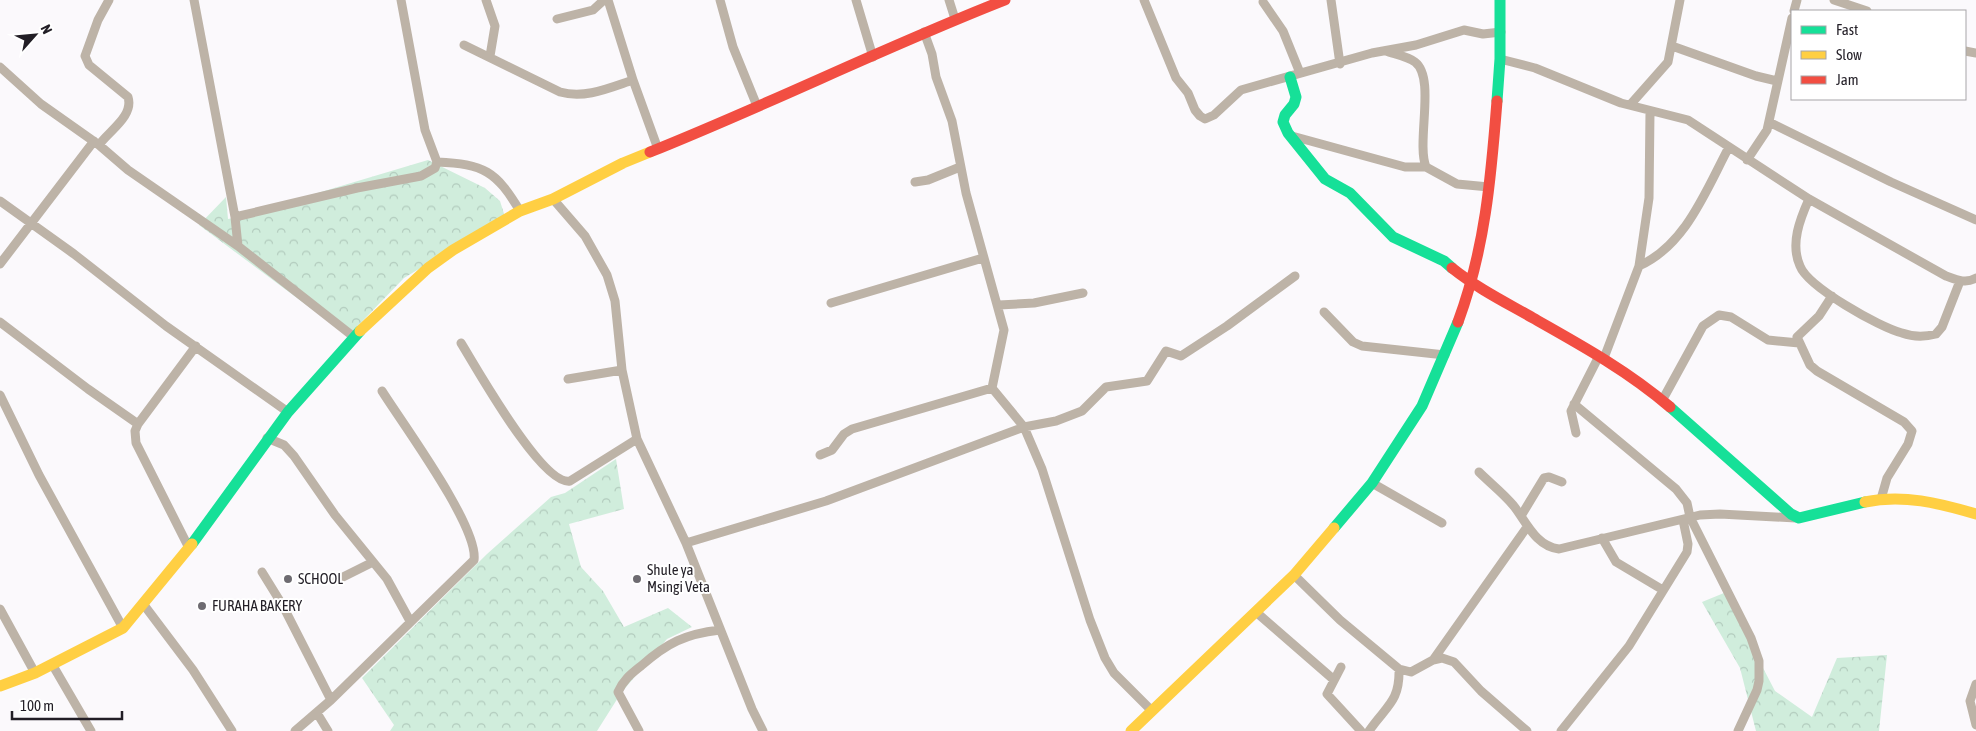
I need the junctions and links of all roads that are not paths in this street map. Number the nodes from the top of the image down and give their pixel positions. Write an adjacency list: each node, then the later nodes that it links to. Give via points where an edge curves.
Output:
1 (109, 0): 42 (street, via 85,56 89,65 126,95 130,103 124,118)
2 (194, 0): 55 (street)
3 (401, 0): 46 (street, via 425,130)
4 (486, 0): 29 (street, via 495,26)
5 (604, 0): 18 (street)
6 (608, 0): 20 (street)
7 (720, 0): 38 (street, via 733,47)
8 (856, 0): 30 (street)
9 (949, 0): 22 (street)
10 (1005, 0): 17 (street)
11 (1144, 0): 34 (street, via 1173,73 1200,116 1210,118 1241,90)
12 (1331, 0): 32 (street)
13 (1500, 0): 25 (street)
14 (1680, 0): 27 (street)
15 (1834, 0): 19 (street)
16 (1263, 2): 34 (street, via 1283,31)
17 (986, 3): 22 (street)
18 (593, 10): 20 (street); 21 (street)
19 (1864, 10)
20 (613, 15): 35 (street)
21 (556, 19)
22 (955, 19): 24 (street)
23 (1791, 22): 36 (street)
24 (924, 32): 30 (street); 47 (street, via 952,121)
25 (1501, 32): 28 (street, via 1483,34 1464,30); 31 (street)
26 (464, 45): 29 (street)
27 (1672, 46): 36 (street); 37 (street, via 1668,62)
28 (1385, 51): 32 (street); 48 (street, via 1414,61 1422,73)
29 (490, 56): 35 (street, via 572,95 591,93)
30 (873, 57): 38 (street)
31 (1500, 59): 37 (street, via 1543,71); 50 (street)
32 (1340, 64): 34 (street)
33 (0, 67): 42 (street, via 40,104)
34 (1295, 75): 41 (street, via 1296,99 1282,118)
35 (633, 80): 44 (street)
36 (1777, 81): 40 (street)
37 (1630, 105): 39 (street)
38 (757, 106): 44 (street)
39 (1650, 112): 43 (street, via 1688,120); 61 (street, via 1649,198)
40 (1769, 122): 45 (street, via 1764,137); 56 (street)
41 (1292, 136): 48 (street, via 1396,165); 65 (street, via 1325,179 1350,193 1384,230 1444,261)
42 (96, 143): 57 (street); 58 (street, via 128,170)
43 (1730, 147): 45 (street); 61 (street, via 1690,220 1663,252)
44 (658, 149): 51 (street, via 622,163)
45 (1747, 160): 52 (street)
46 (437, 162): 54 (street, via 483,169 503,184); 55 (street, via 430,172 421,176)
47 (960, 167): 49 (street); 59 (street)
48 (1426, 167): 50 (street, via 1457,184)
49 (915, 182)
50 (1489, 188): 65 (street)
51 (553, 199): 54 (street); 78 (street, via 585,236 607,275 617,310)
52 (1808, 199): 64 (street); 67 (street, via 1797,235 1799,265 1805,276)
53 (0, 201): 57 (street)
54 (520, 211): 72 (street, via 428,268)
55 (235, 217): 58 (street)
56 (1976, 220)
57 (31, 224): 60 (street); 75 (street)
58 (238, 246): 72 (street)
59 (983, 258): 68 (street); 69 (street)
60 (0, 264)
61 (1639, 266): 77 (street)
62 (1294, 276): 87 (street, via 1181,356 1166,351 1147,381 1106,387 1082,411 1056,421)
63 (1976, 278): 64 (street, via 1969,282)
64 (1960, 281): 67 (street, via 1942,327 1933,335 1912,336 1886,328)
65 (1472, 284): 76 (street); 77 (street)
66 (1082, 293): 69 (street, via 1034,303)
67 (1832, 296): 74 (street, via 1819,316 1799,334)
68 (831, 303)
69 (999, 305): 80 (street, via 1004,330)
70 (1324, 312): 76 (street, via 1353,342 1362,346)
71 (0, 322): 86 (street)
72 (354, 337): 85 (street)
73 (461, 343): 90 (street, via 518,433 557,479 570,482)
74 (1799, 343): 83 (street, via 1768,340 1731,317 1719,315 1704,326); 95 (street, via 1813,368 1904,422 1912,431 1908,444 1887,478)
75 (196, 346): 85 (street); 86 (street)
76 (1445, 355): 94 (street, via 1422,406)
77 (1601, 357): 83 (street); 84 (street)
78 (622, 370): 79 (street); 90 (street)
79 (568, 379)
80 (992, 388): 87 (street); 91 (street, via 852,429 832,450)
81 (382, 391): 113 (street, via 451,497 475,554 474,560)
82 (0, 395): 114 (street, via 38,475)
83 (1663, 399): 99 (street, via 1780,506)
84 (1574, 404): 88 (street, via 1570,414); 98 (street, via 1676,489 1687,503)
85 (288, 412): 89 (street)
86 (138, 424): 104 (street, via 136,443)
87 (1024, 427): 103 (street, via 826,500); 125 (street, via 1042,469 1105,658 1114,673)
88 (1576, 433)
89 (267, 438): 104 (street); 105 (street, via 284,445 294,456)
90 (637, 438): 103 (street)
91 (820, 455)
92 (1479, 472): 97 (street)
93 (1562, 482): 97 (street, via 1544,478)
94 (1372, 483): 100 (street); 107 (street)
95 (1882, 499): 96 (street, via 1922,501); 99 (street)
96 (1976, 514)
97 (1521, 516): 101 (street)
98 (1686, 518): 99 (street, via 1720,514); 102 (street); 109 (street, via 1689,548); 139 (street, via 1751,638 1759,661 1757,690)
99 (1799, 518)
100 (1442, 523)
101 (1528, 527): 102 (street, via 1550,548); 116 (street)
102 (1602, 538): 109 (street, via 1616,562)
103 (686, 543): 115 (street)
104 (189, 548): 110 (street)
105 (373, 562): 108 (street); 113 (street, via 387,579)
106 (262, 572): 124 (street, via 284,606)
107 (1294, 575): 112 (street); 119 (street, via 1340,620)
108 (337, 580)
109 (1663, 590): 138 (street, via 1629,646)
110 (144, 605): 114 (street); 129 (street, via 193,670)
111 (0, 608): 120 (street)
112 (1256, 612): 121 (street); 125 (street)
113 (410, 621): 124 (street)
114 (122, 628): 117 (street)
115 (720, 630): 132 (street, via 676,640 622,682 618,692); 133 (street)
116 (1433, 660): 119 (street, via 1411,672); 137 (street, via 1442,658 1454,662 1480,691)
117 (52, 664): 120 (street); 128 (street)
118 (1341, 667): 121 (street)
119 (1399, 669): 136 (street, via 1393,702)
120 (35, 673): 123 (street)
121 (1333, 679): 135 (street, via 1328,697)
122 (1976, 684): 127 (street, via 1970,701)
123 (0, 686)
124 (331, 700): 126 (street)
125 (1152, 711): 134 (street)
126 (317, 713): 130 (street); 131 (street)
127 (1976, 725)
128 (91, 731)
129 (232, 731)
130 (295, 731)
131 (328, 731)
132 (639, 731)
133 (763, 731)
134 (1131, 731)
135 (1361, 731)
136 (1369, 731)
137 (1527, 731)
138 (1561, 731)
139 (1738, 731)

